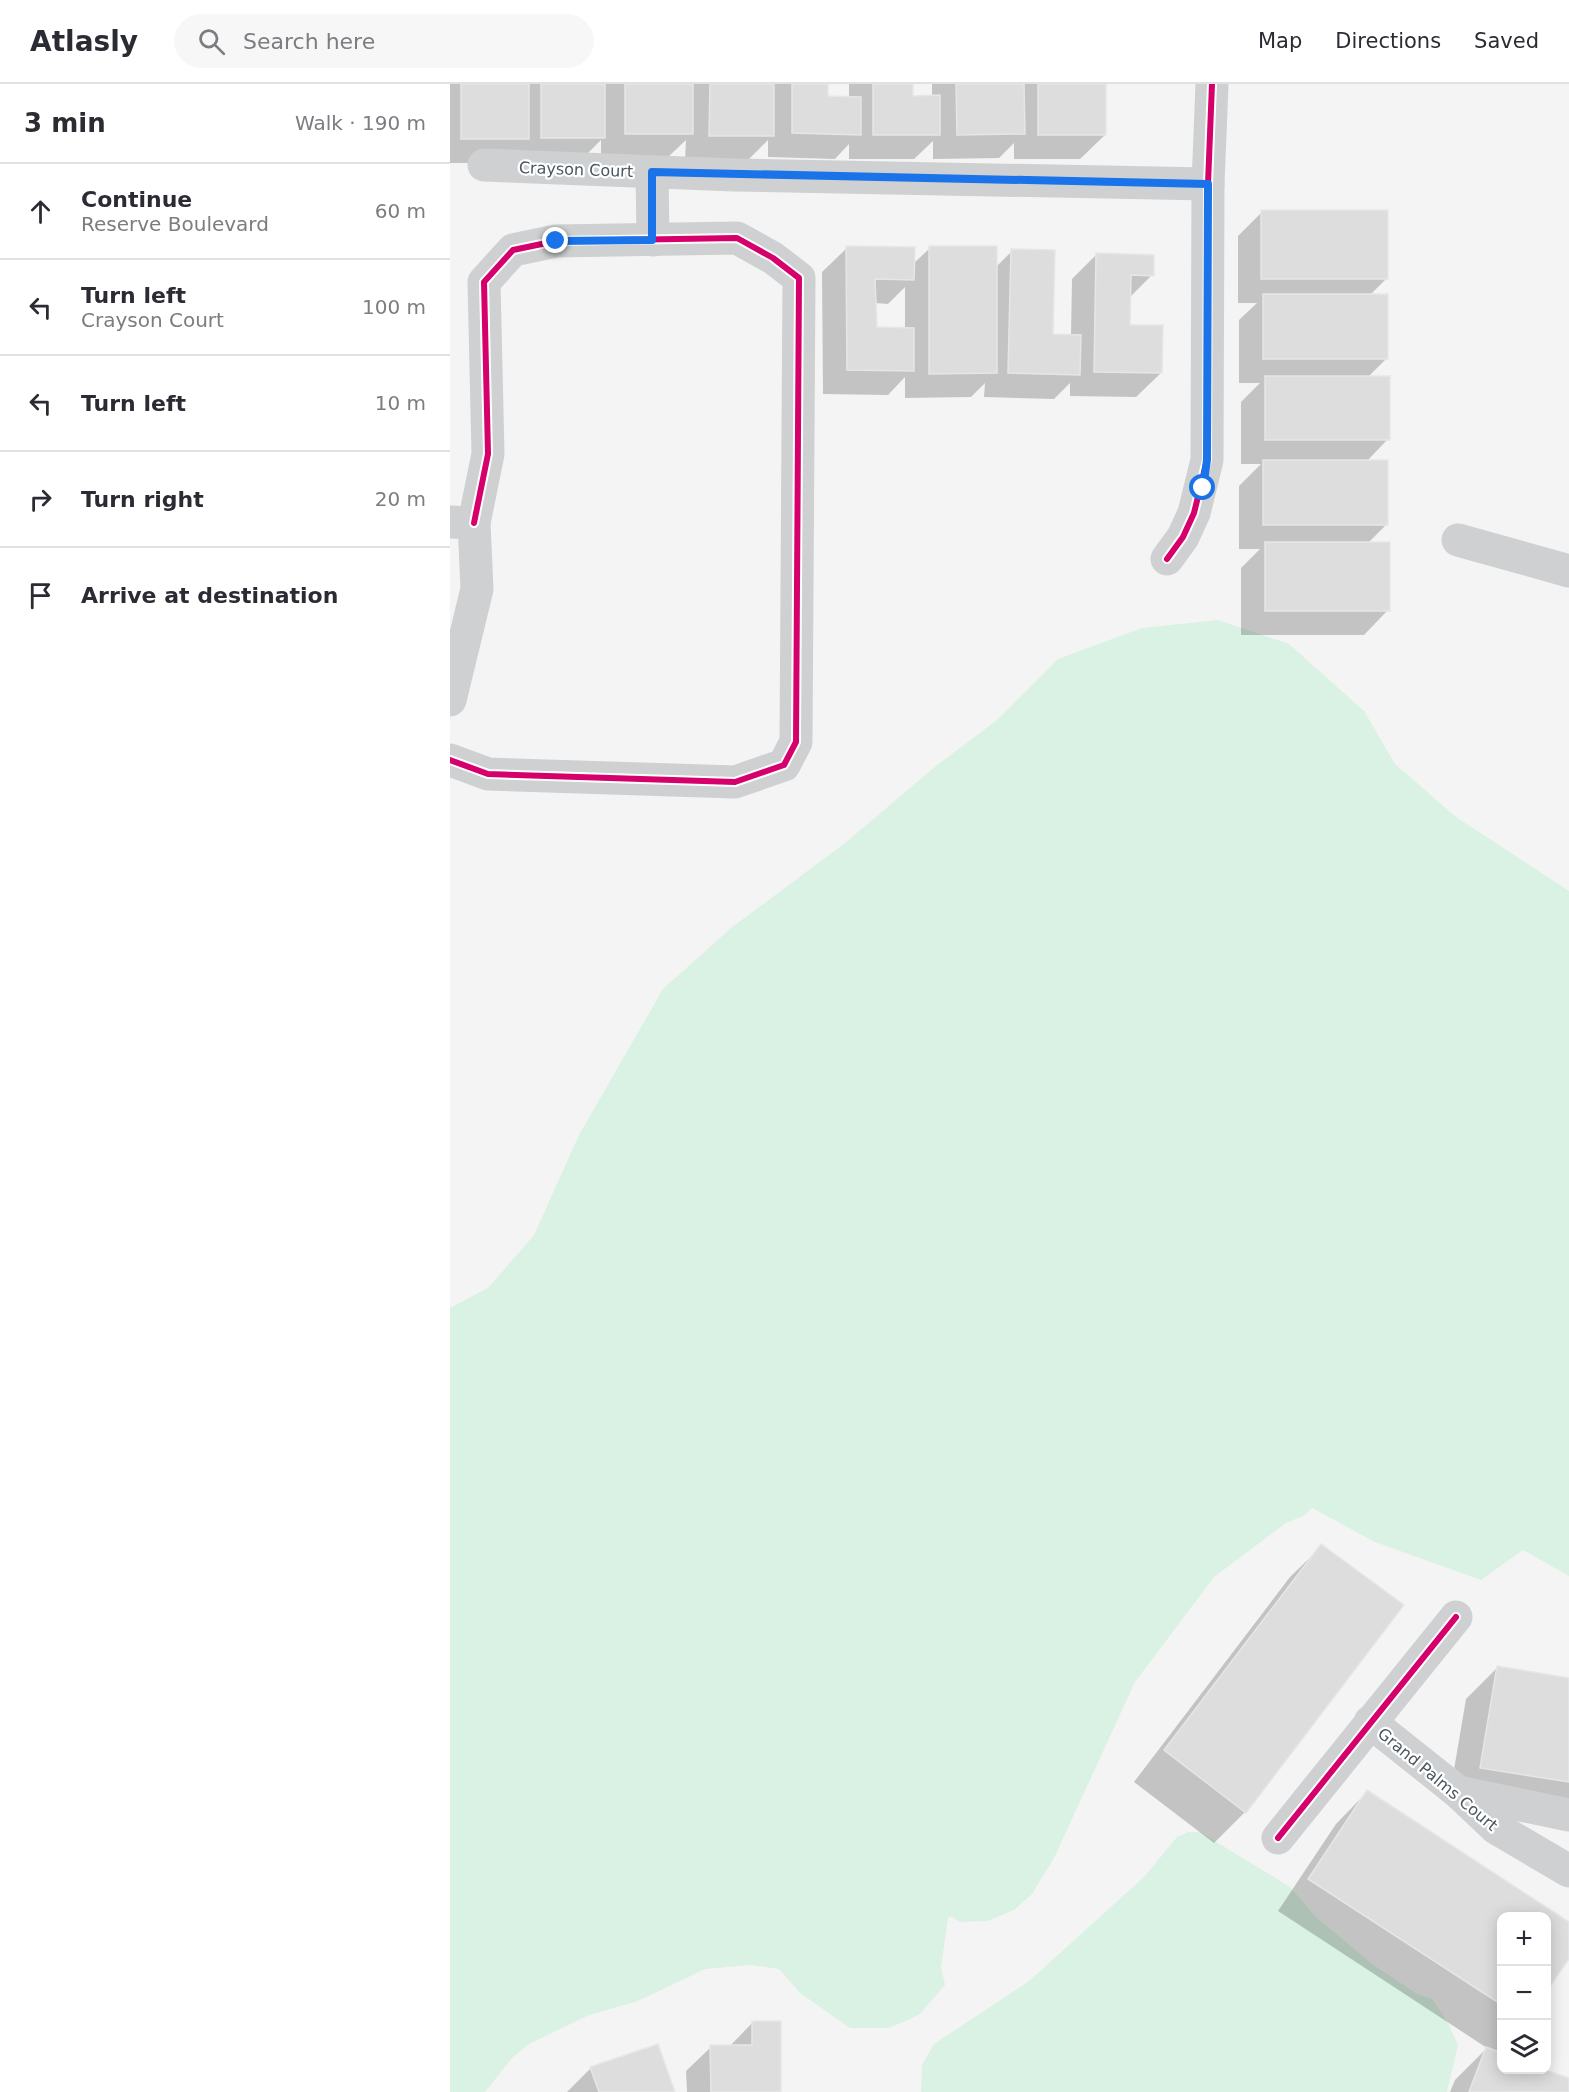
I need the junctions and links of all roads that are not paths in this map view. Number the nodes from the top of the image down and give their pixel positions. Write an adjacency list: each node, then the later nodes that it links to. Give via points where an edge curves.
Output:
1 (1212, 84): 4 (street)
2 (484, 165): 3 (street, Crayson Court)
3 (652, 172): 4 (street, Crayson Court); 5 (street)
4 (1208, 184): 8 (street, via 1207,460 1194,513)
5 (652, 240): 6 (street, via 556,241 513,250 484,282 488,454); 11 (street, via 737,238 773,258 798,278 796,742 784,765 735,782 488,774)
6 (462, 523): 10 (street, via 477,589)
7 (1458, 540): 9 (street)
8 (1167, 559)
9 (1569, 571)
10 (450, 700)
11 (450, 760)
12 (1456, 1617): 13 (street)
13 (1370, 1722): 14 (street, Grand Palms Court); 16 (street)
14 (1458, 1791): 15 (street); 17 (street, Grand Palms Court, via 1496,1828)
15 (1569, 1815)
16 (1278, 1838)
17 (1569, 1871)

